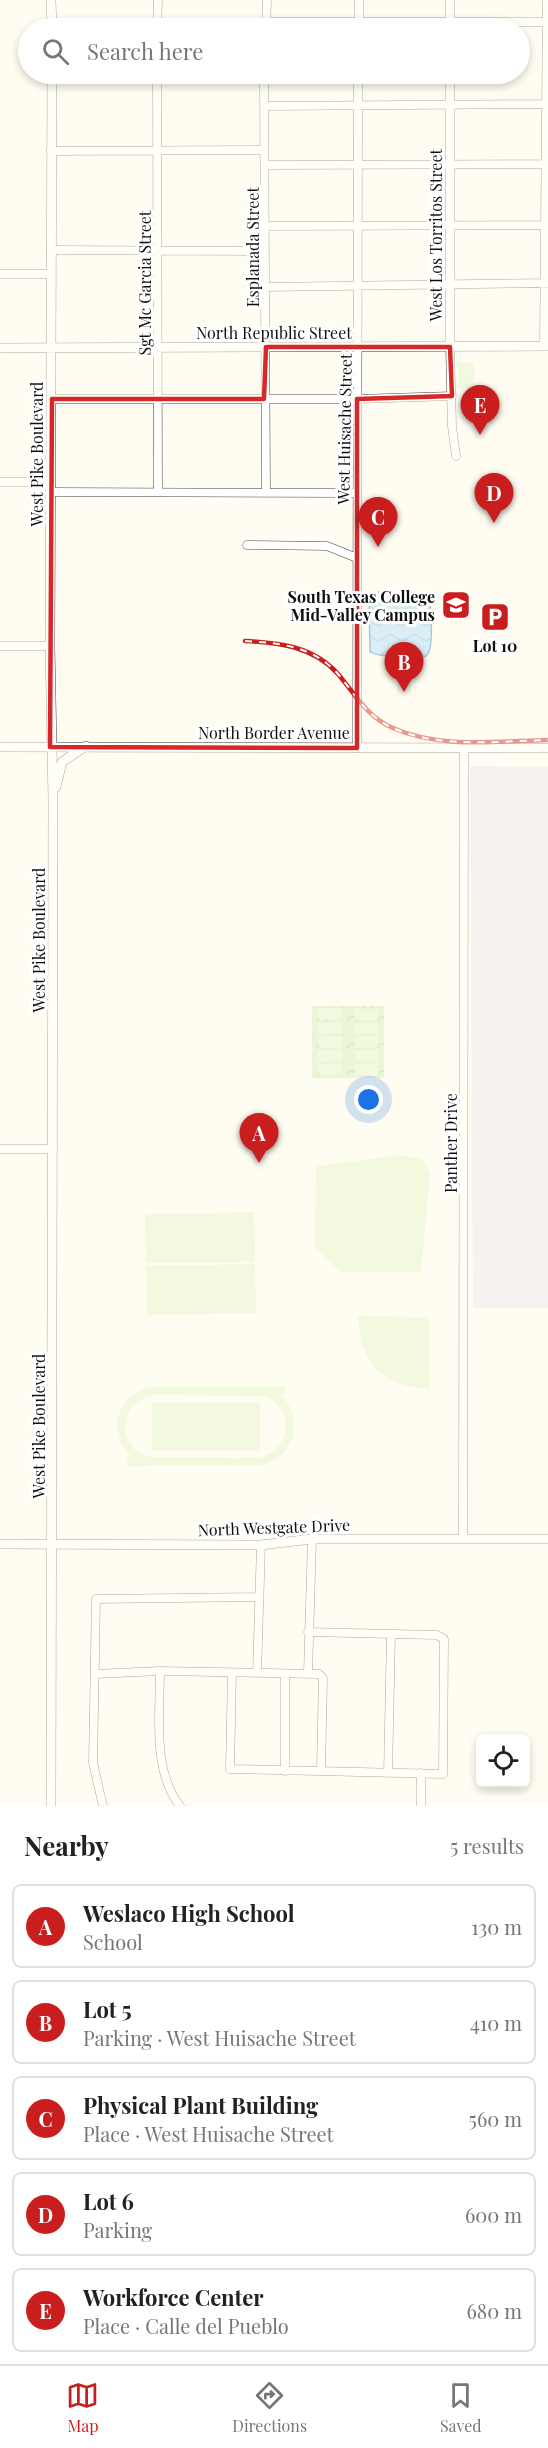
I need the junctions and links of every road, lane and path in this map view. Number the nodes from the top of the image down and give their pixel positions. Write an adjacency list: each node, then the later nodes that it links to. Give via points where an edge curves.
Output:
1 (51, 0): 7 (street)
2 (158, 0): 8 (street)
3 (267, 0): 9 (street)
4 (359, 0): 10 (street)
5 (450, 0): 11 (street)
6 (547, 0): 12 (street)
7 (52, 18)
8 (157, 18)
9 (266, 18)
10 (358, 18)
11 (450, 18)
12 (547, 22): 13 (street); 20 (street)
13 (530, 23)
14 (52, 84): 25 (street, West Pike Boulevard)
15 (157, 84): 23 (street, Sgt Mc Garcia Street)
16 (264, 84): 22 (street, Esplanada Street)
17 (358, 84): 21 (street, West Huisache Street)
18 (450, 84): 19 (street, West Los Torritos Street)
19 (450, 104): 20 (street); 21 (street); 29 (street, West Los Torritos Street)
20 (547, 104): 26 (street)
21 (358, 105): 22 (street); 28 (street, West Huisache Street)
22 (265, 106): 24 (street, Esplanada Street)
23 (158, 150): 24 (street); 25 (street); 35 (street, Sgt Mc Garcia Street)
24 (264, 150): 27 (street, Esplanada Street)
25 (51, 151): 34 (street, West Pike Boulevard)
26 (547, 164): 29 (street); 31 (street)
27 (265, 165): 28 (street); 32 (street, Esplanada Street)
28 (358, 165): 29 (street); 33 (street, West Huisache Street)
29 (451, 165): 30 (street, West Los Torritos Street)
30 (450, 225): 31 (street); 33 (street); 40 (street, West Los Torritos Street)
31 (547, 225): 39 (street)
32 (265, 226): 33 (street); 36 (street, Esplanada Street)
33 (358, 226): 41 (street, West Huisache Street)
34 (51, 250): 35 (street); 38 (street, West Pike Boulevard)
35 (158, 250): 36 (street); 43 (street, Sgt Mc Garcia Street)
36 (265, 250): 42 (street, Esplanada Street)
37 (0, 274): 38 (street)
38 (51, 274): 49 (street, West Pike Boulevard)
39 (547, 283): 40 (street); 44 (street)
40 (451, 284): 41 (street); 47 (street, West Los Torritos Street)
41 (358, 286): 42 (street); 46 (street, West Huisache Street)
42 (265, 287): 45 (street, Esplanada Street)
43 (158, 346): 45 (street, North Republic Street); 49 (street, North Republic Street); 51 (street, Sgt Mc Garcia Street)
44 (546, 346): 47 (street, North Republic Street)
45 (266, 347): 46 (street, North Republic Street); 53 (street, Esplanada Street)
46 (358, 347): 47 (street, North Republic Street); 54 (street, West Huisache Street)
47 (450, 347): 50 (street, West Los Torritos Street)
48 (0, 348): 49 (street, North Republic Street)
49 (52, 348): 52 (street, West Pike Boulevard)
50 (452, 396): 54 (street); 55 (street, West Los Torritos Street)
51 (158, 398): 52 (street); 53 (street); 59 (street, Sgt Mc Garcia Street)
52 (52, 399): 57 (street, West Pike Boulevard)
53 (264, 399): 54 (street); 60 (street, Esplanada Street)
54 (357, 399): 61 (street, West Huisache Street)
55 (456, 456)
56 (0, 482): 57 (street)
57 (50, 482): 58 (street, West Pike Boulevard)
58 (51, 492): 59 (street); 65 (street, West Pike Boulevard)
59 (158, 492): 60 (street)
60 (266, 493): 61 (street)
61 (356, 493): 63 (street, West Huisache Street)
62 (247, 545): 63 (street, via 327,546)
63 (357, 558): 69 (street, West Huisache Street)
64 (0, 646): 65 (street)
65 (50, 646): 68 (street, West Pike Boulevard)
66 (86, 746): 68 (street, North Border Avenue); 69 (street, North Border Avenue); 72 (street, via 62,762)
67 (0, 747): 68 (street, North Border Avenue)
68 (50, 747): 72 (street, West Pike Boulevard)
69 (357, 748): 70 (street, North Border Avenue)
70 (464, 748): 71 (street, North Border Avenue); 75 (street, Panther Drive)
71 (548, 748)
72 (53, 800): 74 (street, West Pike Boulevard)
73 (0, 1149): 74 (street)
74 (53, 1149): 79 (street, West Pike Boulevard)
75 (463, 1538): 76 (street, North Westgate Drive); 77 (street, North Westgate Drive)
76 (312, 1539): 80 (street, North Westgate Drive); 82 (street)
77 (548, 1539)
78 (0, 1544): 79 (street, North Westgate Drive)
79 (53, 1544): 80 (street, North Westgate Drive); 94 (street, West Pike Boulevard)
80 (261, 1545): 81 (street)
81 (259, 1597): 86 (street); 87 (street, via 96,1599)
82 (308, 1632): 83 (street); 89 (street)
83 (391, 1634): 92 (street); 93 (street, via 444,1638 443,1774)
84 (160, 1671): 85 (street); 87 (street); 96 (street, via 161,1758 171,1794)
85 (232, 1673): 86 (street); 90 (street, via 230,1769)
86 (257, 1673): 88 (street)
87 (95, 1674): 95 (street, via 93,1763)
88 (285, 1674): 89 (street); 90 (street)
89 (308, 1674): 91 (street, via 323,1678)
90 (285, 1771): 91 (street)
91 (321, 1772): 92 (street)
92 (388, 1773): 93 (street)
93 (421, 1773): 97 (street)
94 (51, 1806)
95 (103, 1806)
96 (180, 1806)
97 (421, 1806)

